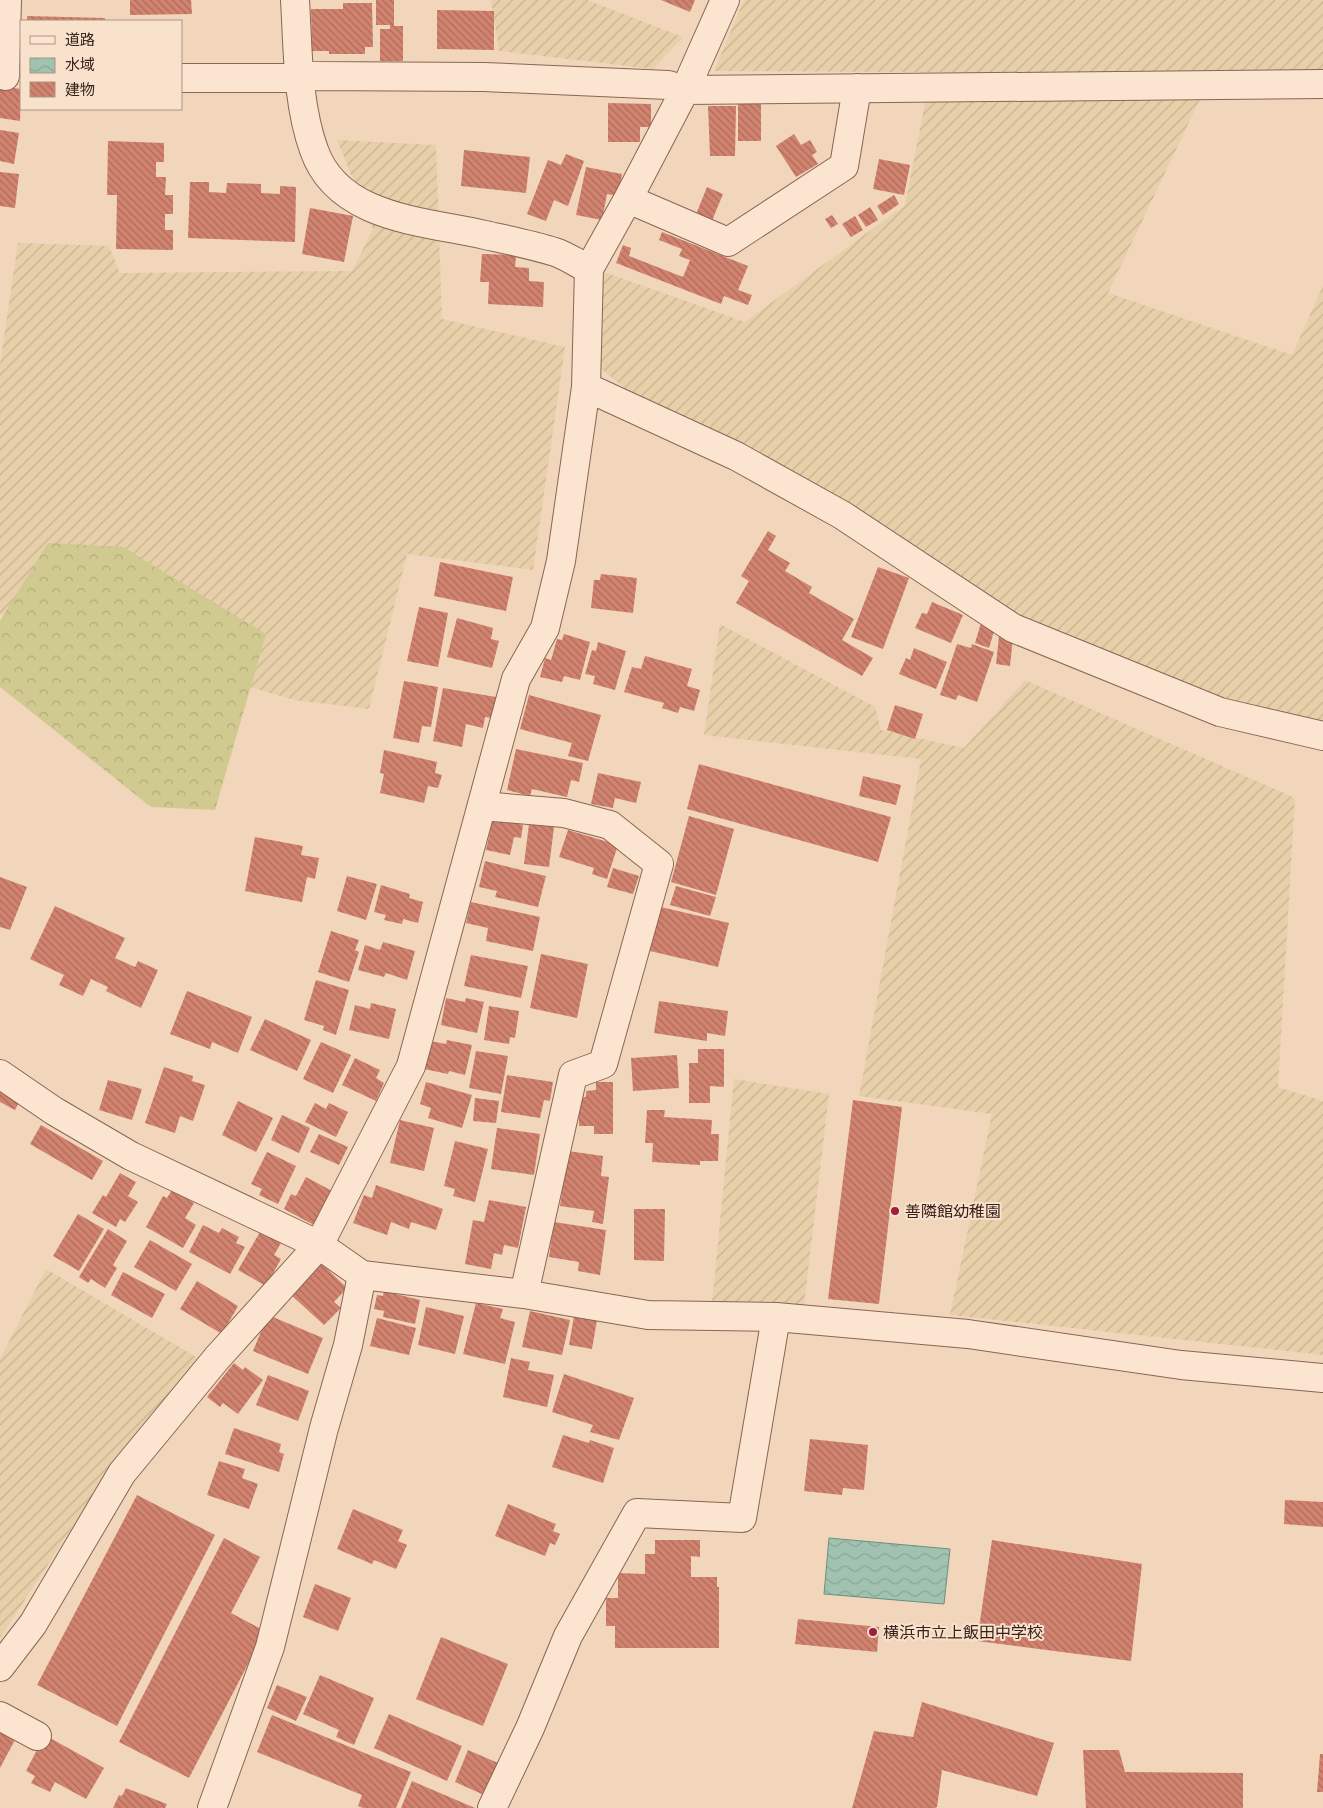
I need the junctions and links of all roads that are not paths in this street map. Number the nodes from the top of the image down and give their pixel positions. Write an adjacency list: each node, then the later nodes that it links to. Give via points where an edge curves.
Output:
1 (7, 0): 4 (street)
2 (295, 0): 6 (street)
3 (725, 0): 9 (street)
4 (9, 76)
5 (182, 78): 6 (street)
6 (300, 78): 9 (street, via 484,77 668,85); 11 (street, via 314,152 328,178 352,198 379,212 556,252)
7 (1323, 84): 8 (street)
8 (857, 88): 9 (street); 10 (street, via 844,166 728,242)
9 (685, 90): 10 (street)
10 (628, 199): 11 (street)
11 (589, 269): 12 (street)
12 (586, 387): 13 (street, via 736,456 842,515 1013,628 1220,712); 14 (street, via 560,561 545,628 516,679)
13 (1323, 736)
14 (482, 806): 16 (street, via 410,1066); 18 (street, via 564,813 610,826 659,864 603,1064 573,1075)
15 (0, 1074): 16 (street, via 130,1156)
16 (319, 1245): 17 (street); 21 (street, via 217,1358 122,1473 33,1624)
17 (362, 1275): 18 (street); 24 (street, via 348,1345 270,1647)
18 (524, 1294): 19 (street, via 648,1315)
19 (776, 1317): 20 (street, via 968,1334 1181,1366); 25 (street, via 742,1518 637,1513 568,1636)
20 (1323, 1378)
21 (0, 1667)
22 (0, 1716): 23 (street)
23 (37, 1736)
24 (212, 1808)
25 (492, 1808)

